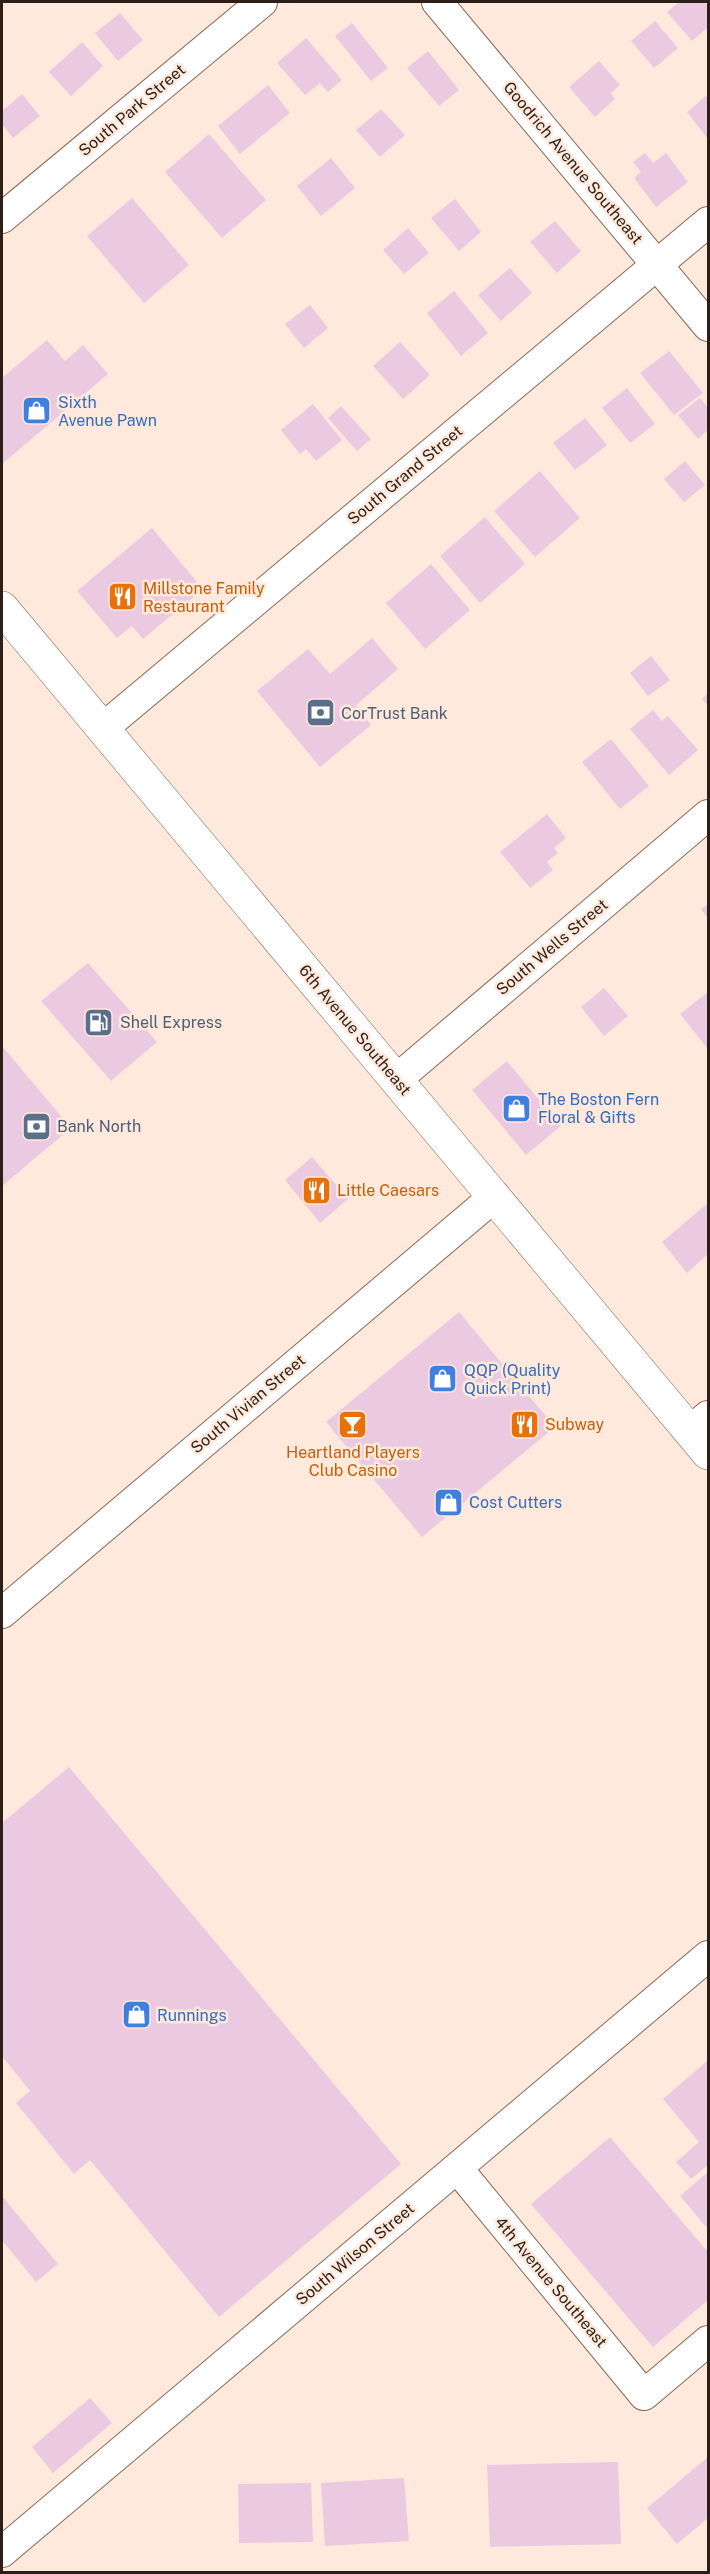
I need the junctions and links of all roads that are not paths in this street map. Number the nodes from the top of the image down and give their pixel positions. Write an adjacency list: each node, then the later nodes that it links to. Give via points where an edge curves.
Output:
1 (262, 2): 3 (street, South Park Street)
2 (437, 2): 5 (street, Goodrich Avenue Southeast)
3 (2, 218)
4 (708, 222): 5 (street, South Grand Street)
5 (658, 264): 6 (street, Goodrich Avenue Southeast); 8 (street, South Grand Street)
6 (708, 326)
7 (2, 608): 8 (highway, 6th Avenue Southeast)
8 (102, 729): 10 (highway, 6th Avenue Southeast)
9 (708, 815): 10 (street, South Wells Street)
10 (397, 1079): 11 (highway, 6th Avenue Southeast)
11 (495, 1196): 12 (highway, 6th Avenue Southeast); 13 (street, South Vivian Street)
12 (702, 1433)
13 (2, 1612)
14 (708, 1956): 15 (street, South Wilson Street)
15 (457, 2168): 16 (street, 4th Avenue Southeast, via 644,2395); 17 (street, South Wilson Street)
16 (708, 2342)
17 (2, 2552)

